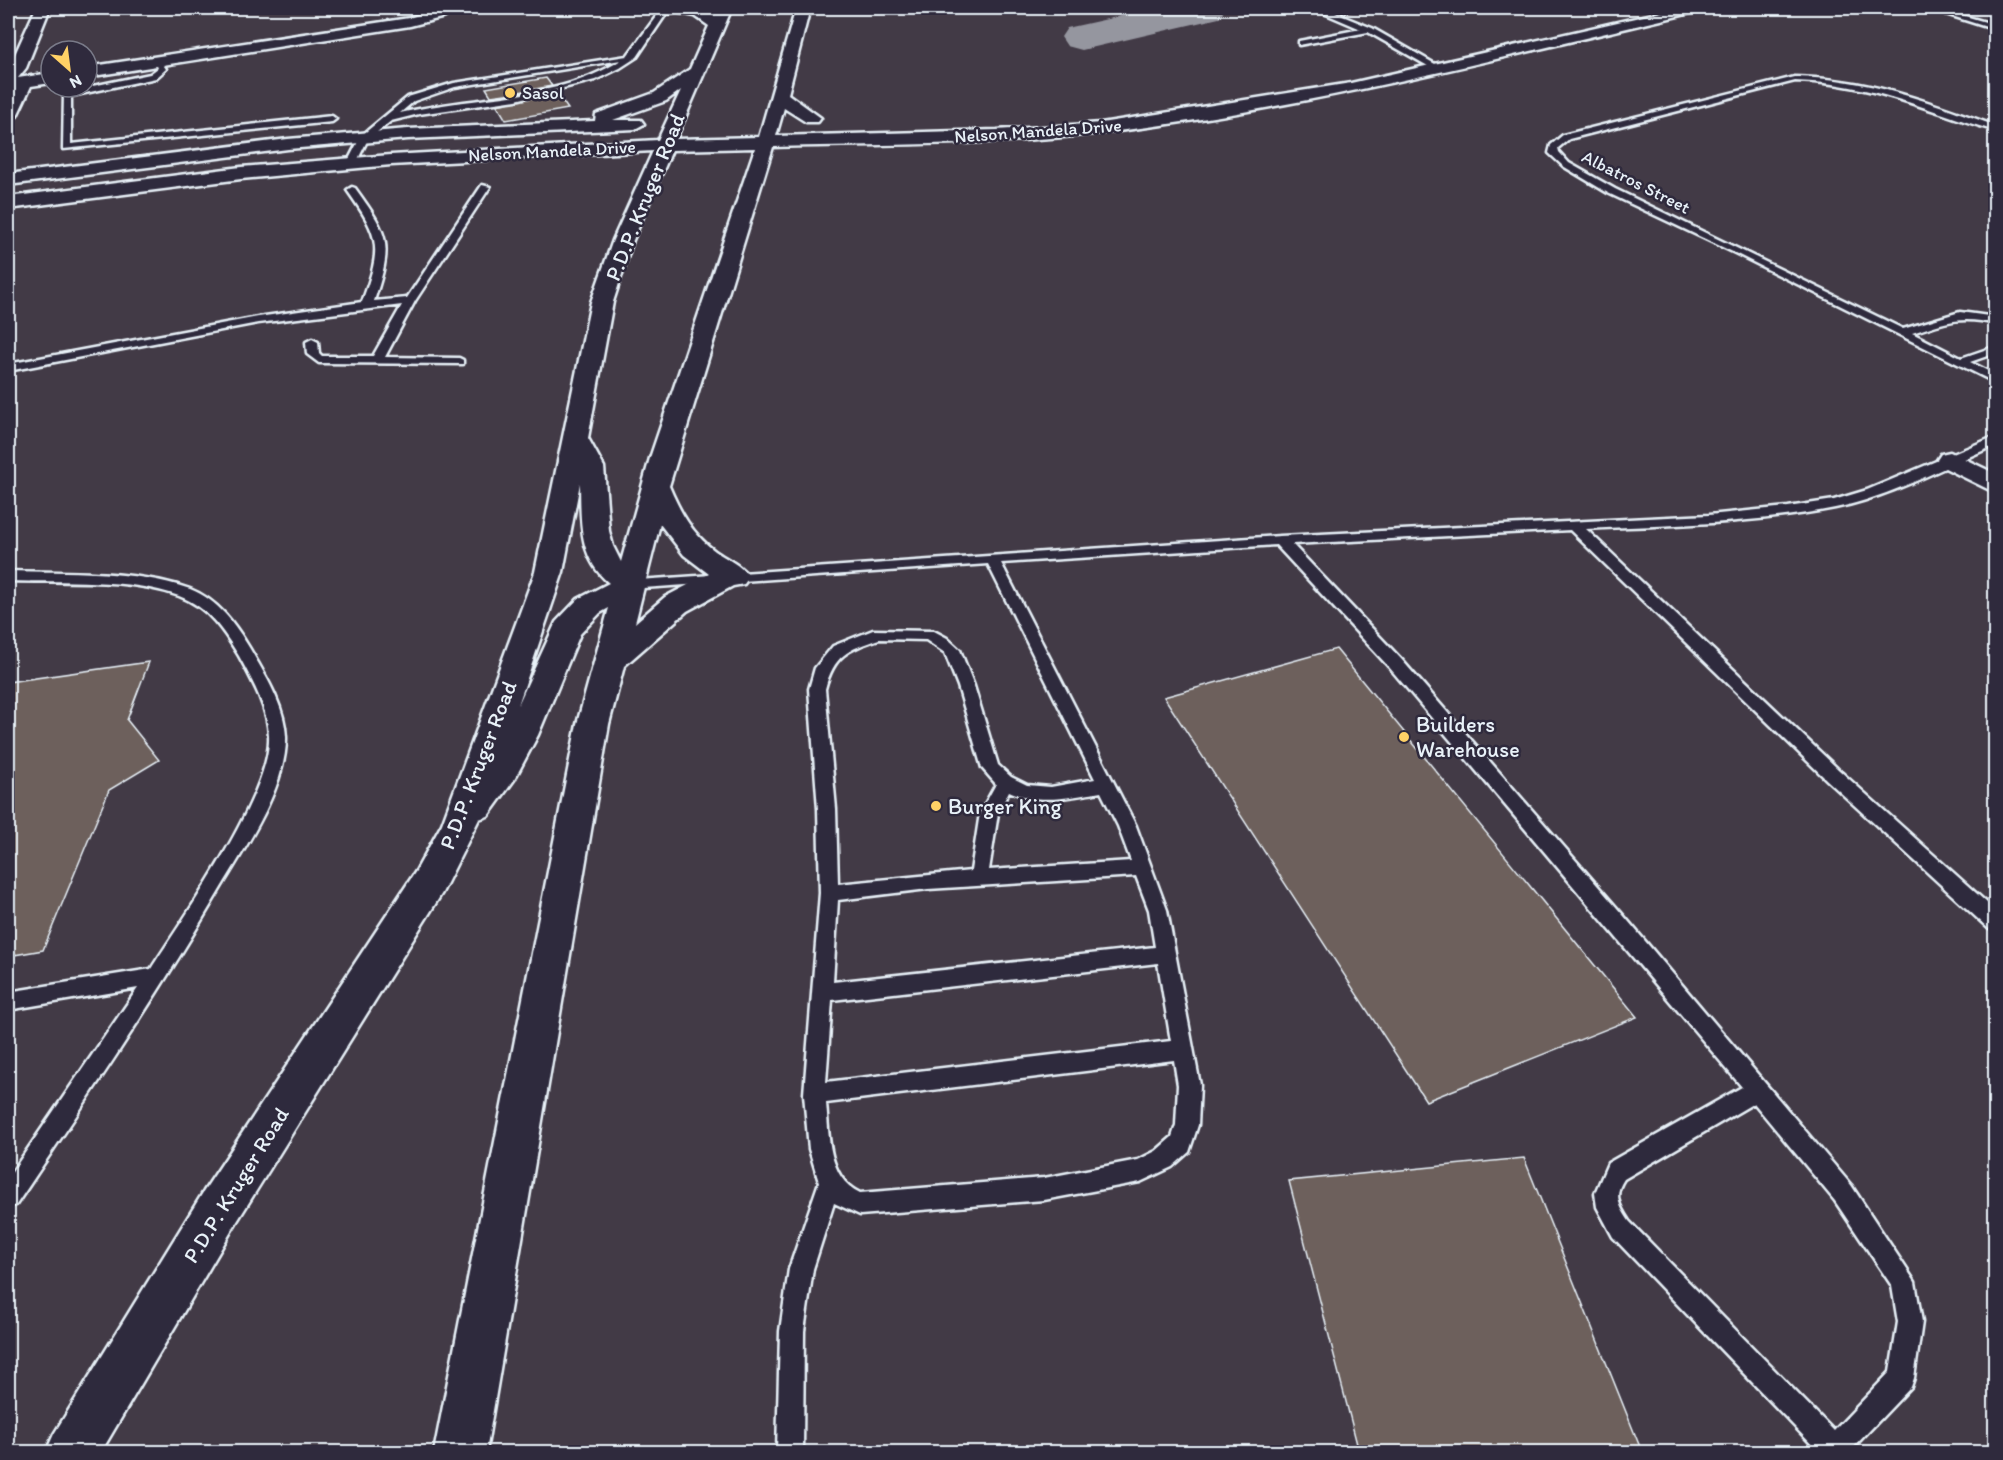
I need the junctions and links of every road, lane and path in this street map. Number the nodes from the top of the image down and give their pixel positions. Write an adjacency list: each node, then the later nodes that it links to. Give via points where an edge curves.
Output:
1 (43, 8): 20 (street)
2 (451, 8): 15 (street, via 410,22)
3 (803, 8): 30 (street)
4 (1317, 8): 9 (lane)
5 (1357, 8): 9 (lane)
6 (1695, 8): 16 (street, Nelson Mandela Drive)
7 (1931, 8): 11 (lane)
8 (676, 9): 10 (lane); 10 (street); 14 (lane, via 664,12)
9 (1328, 12): 12 (lane)
10 (716, 13): 19 (street, P.D.P. Kruger Road)
11 (1995, 28)
12 (1369, 30): 13 (lane); 16 (lane)
13 (1302, 43)
14 (634, 55): 18 (lane); 23 (lane, via 592,78)
15 (159, 62): 17 (street); 32 (lane, via 162,69 153,76 67,94 66,147)
16 (1438, 68): 25 (street, Nelson Mandela Drive, via 1313,96)
17 (99, 70)
18 (516, 74): 22 (lane); 23 (lane)
19 (695, 74): 34 (street, via 642,105); 36 (street, P.D.P. Kruger Road)
20 (14, 78): 21 (street); 26 (street)
21 (39, 78)
22 (454, 85): 24 (lane); 33 (lane, via 411,99)
23 (548, 90): 24 (lane)
24 (473, 105): 33 (lane)
25 (1206, 112): 27 (street, Nelson Mandela Drive); 38 (street, Nelson Mandela Drive, via 1065,132)
26 (8, 116)
27 (1022, 116)
28 (832, 117): 31 (street, Nelson Mandela Drive)
29 (861, 117): 38 (street)
30 (769, 118): 31 (street, Nelson Mandela Drive); 31 (street, via 793,108); 36 (street, Nelson Mandela Drive); 38 (street, Nelson Mandela Drive); 60 (street)
31 (812, 118)
32 (332, 119)
33 (388, 119): 37 (lane)
34 (562, 126): 36 (street, Nelson Mandela Drive); 37 (street, Nelson Mandela Drive)
35 (1995, 129): 49 (lane, Albatros Street, via 1864,85 1795,78 1566,137 1554,147 1559,160 1601,185)
36 (680, 130): 39 (street, Nelson Mandela Drive); 41 (street, P.D.P. Kruger Road)
37 (364, 138): 40 (lane); 42 (street, Nelson Mandela Drive, via 210,152)
38 (857, 140)
39 (587, 149): 40 (street, Nelson Mandela Drive); 41 (street, via 618,155)
40 (352, 163): 45 (street, Nelson Mandela Drive, via 229,174)
41 (638, 173): 57 (street, P.D.P. Kruger Road, via 602,303)
42 (8, 179)
43 (484, 187): 46 (lane)
44 (352, 190): 47 (lane, via 380,230 383,250)
45 (8, 203)
46 (410, 302): 47 (lane); 52 (lane)
47 (367, 304): 55 (lane)
48 (1995, 321): 49 (lane, via 1966,313)
49 (1902, 333): 54 (lane, Albatros Street)
50 (312, 342): 52 (lane, via 313,354 319,359)
51 (1995, 349): 54 (lane)
52 (377, 360): 53 (lane)
53 (459, 362)
54 (1960, 362): 56 (lane, Albatros Street)
55 (8, 368)
56 (1995, 380)
57 (576, 439): 67 (street, via 590,461 593,515 604,559); 71 (street, P.D.P. Kruger Road, via 549,572)
58 (1995, 440): 59 (lane)
59 (1950, 460): 61 (street); 62 (lane, via 1835,504 1709,519)
60 (655, 485): 66 (street, via 672,525 685,542); 67 (street)
61 (1995, 485)
62 (1575, 527): 63 (lane); 75 (lane, via 1833,775)
63 (1280, 540): 64 (lane); 81 (lane, via 1395,663)
64 (993, 561): 66 (lane); 70 (lane)
65 (8, 576): 77 (lane, via 167,586 205,602 237,639 272,707 278,736 275,756 252,819)
66 (729, 577): 67 (lane); 68 (street, via 676,604)
67 (629, 584): 68 (street); 71 (street, via 589,606 567,629 502,771)
68 (609, 662): 87 (street, via 593,724)
69 (1005, 782): 70 (lane, via 1025,791 1051,794); 73 (lane, via 989,813); 74 (lane, via 990,768 966,686 952,650 942,642 929,635 878,634 838,650 823,668 817,689)
70 (1106, 784): 72 (lane)
71 (459, 825): 86 (street, P.D.P. Kruger Road, via 429,882 220,1207)
72 (1142, 868): 73 (lane); 76 (lane, via 1158,910)
73 (979, 877): 74 (lane)
74 (829, 893): 78 (lane)
75 (1995, 923)
76 (1166, 954): 78 (lane); 80 (lane)
77 (159, 976): 79 (lane); 84 (lane)
78 (821, 992): 82 (lane)
79 (8, 1001)
80 (1183, 1049): 82 (lane); 83 (lane, via 1189,1085 1187,1125 1180,1144 1164,1159 1140,1171 1044,1189 860,1204 844,1197)
81 (1757, 1090): 85 (lane, via 1843,1193 1903,1282 1910,1322 1902,1378); 85 (lane, via 1616,1171 1604,1196 1621,1229)
82 (815, 1094): 83 (lane, via 820,1149)
83 (830, 1182): 88 (lane, via 801,1269 794,1320)
84 (8, 1197)
85 (1833, 1451)
86 (72, 1452)
87 (460, 1452)
88 (790, 1452)

